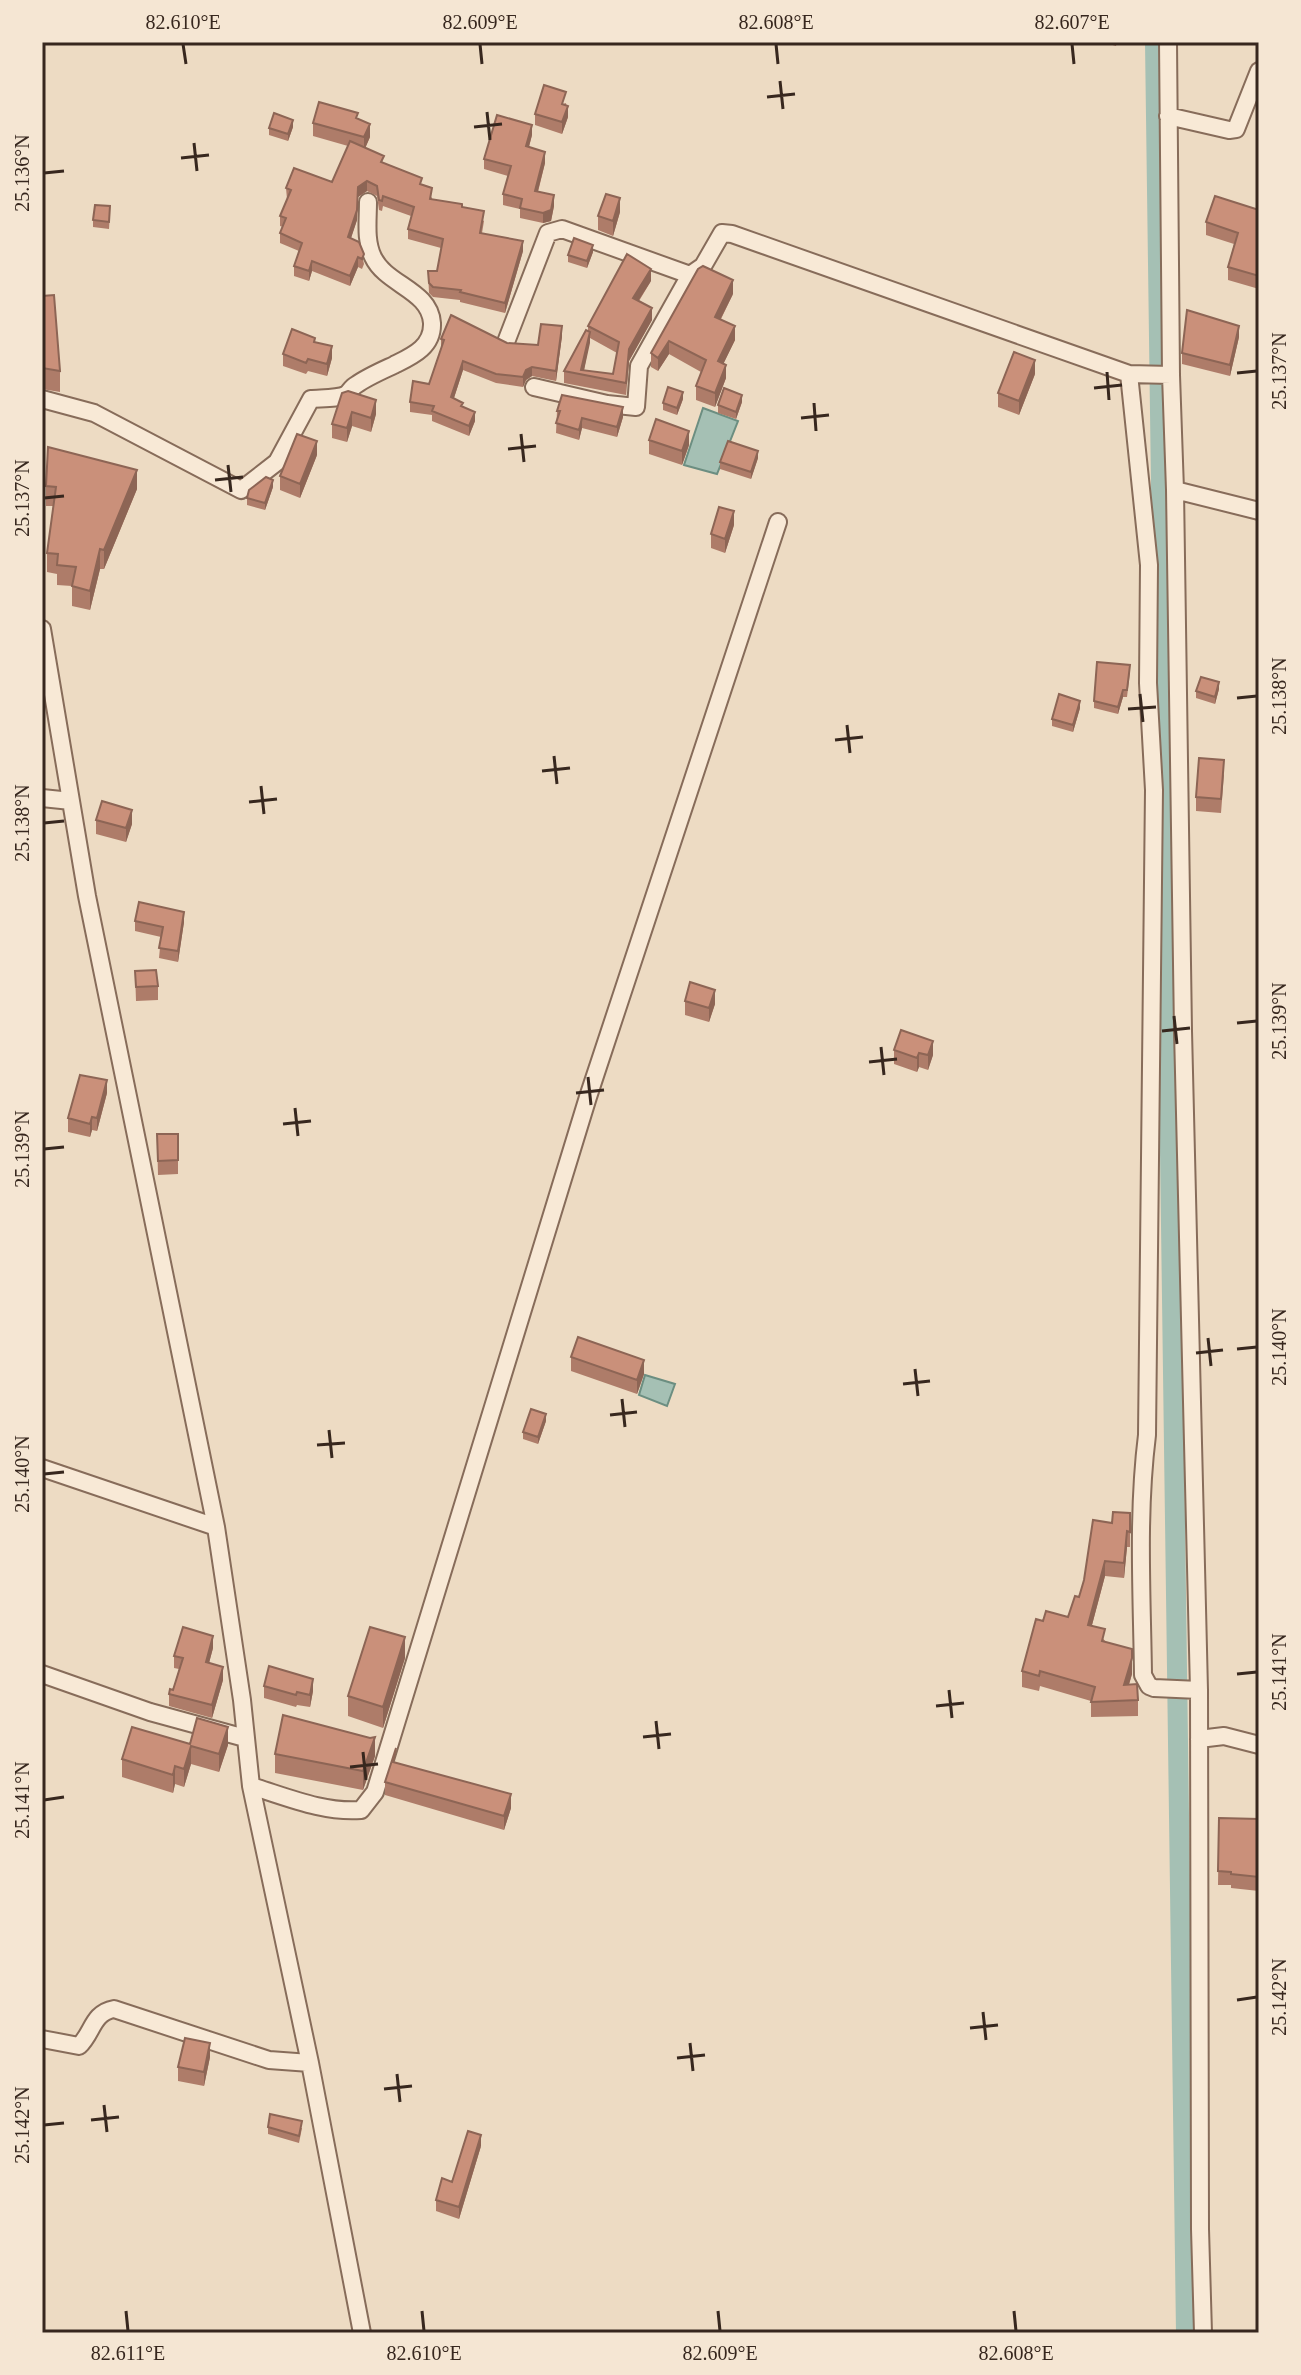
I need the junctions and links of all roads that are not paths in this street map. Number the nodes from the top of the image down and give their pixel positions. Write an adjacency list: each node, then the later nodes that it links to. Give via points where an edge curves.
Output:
1 (1168, 42): 3 (street)
2 (1259, 71): 3 (street, via 1236,129)
3 (1168, 116): 8 (street)
4 (368, 202): 10 (street, via 373,257 426,305 431,315 429,340 346,395 311,399 277,462 241,490 94,413)
5 (690, 275): 6 (street, via 554,229); 7 (street, via 703,266 722,233 732,234); 9 (street, via 639,366 636,407)
6 (506, 342)
7 (1131, 374): 8 (street); 20 (street, via 1149,565 1154,790 1143,1675 1154,1688)
8 (1168, 375): 11 (street)
9 (534, 387)
10 (42, 399)
11 (1175, 490): 12 (street); 20 (street)
12 (1259, 511)
13 (778, 522): 24 (street, via 588,1097 375,1792 361,1810 343,1812)
14 (42, 629): 16 (street)
15 (42, 798): 16 (street)
16 (71, 801): 18 (street)
17 (42, 1468): 18 (street)
18 (216, 1527): 21 (street)
19 (42, 1674): 21 (street)
20 (1199, 1690): 22 (street)
21 (245, 1738): 24 (street)
22 (1199, 1739): 23 (street, via 1224,1736); 28 (street)
23 (1259, 1745)
24 (251, 1786): 26 (street)
25 (42, 2039): 26 (street, via 79,2046 98,2015 114,2009 269,2060)
26 (310, 2063): 27 (street)
27 (362, 2333)
28 (1203, 2333)

